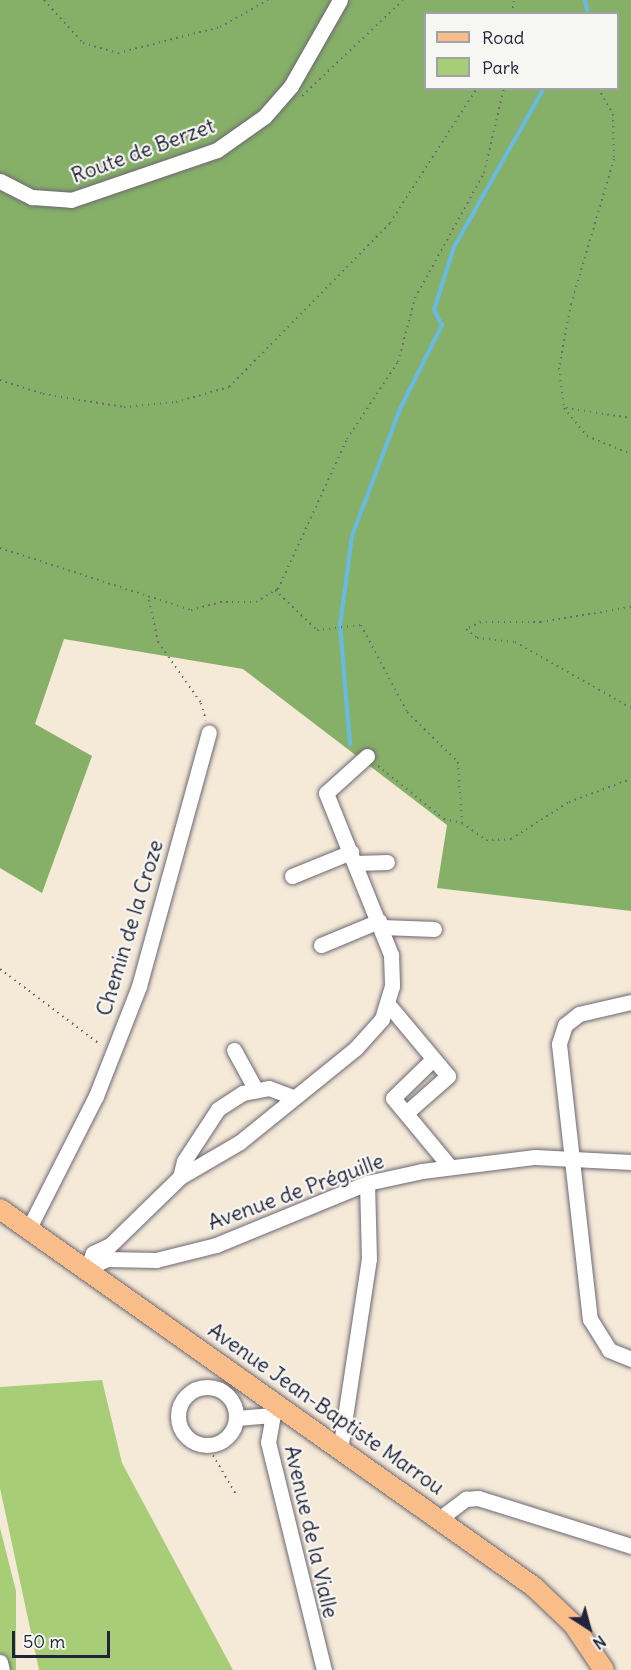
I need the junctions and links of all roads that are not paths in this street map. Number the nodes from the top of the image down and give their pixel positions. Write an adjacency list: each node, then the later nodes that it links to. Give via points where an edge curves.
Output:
1 (340, 0): 2 (street, Route de Berzet, via 284,94 243,136 217,150 70,200 32,197)
2 (0, 181)
3 (209, 732): 24 (street, Chemin de la Croze, via 139,986 113,1054)
4 (367, 756): 5 (street, via 326,793)
5 (353, 858): 6 (street); 7 (street); 8 (street)
6 (387, 862)
7 (292, 876)
8 (381, 924): 9 (street); 10 (street); 12 (street, via 391,955)
9 (434, 929)
10 (321, 945)
11 (631, 1002): 18 (street, via 592,1009 565,1025 559,1044)
12 (387, 1003): 14 (street); 16 (street, via 382,1019 356,1048)
13 (234, 1050): 15 (street)
14 (432, 1060): 17 (street, via 394,1091 393,1098); 17 (street, via 447,1082)
15 (256, 1090): 16 (street, via 269,1088); 21 (street, via 218,1109 184,1161)
16 (293, 1097): 21 (street, via 240,1142)
17 (407, 1112): 20 (street)
18 (570, 1159): 19 (street, Avenue de Préguille); 20 (street, Avenue de Préguille, via 535,1157); 27 (street, via 590,1319 609,1350)
19 (631, 1162)
20 (450, 1167): 22 (street, Avenue de Préguille)
21 (180, 1177): 25 (street)
22 (367, 1183): 25 (street, Avenue de Préguille, via 216,1245 156,1260); 30 (street, via 369,1259)
23 (1, 1213): 24 (main road, Avenue Jean-Baptiste Marrou)
24 (29, 1228): 26 (main road, Avenue Jean-Baptiste Marrou)
25 (109, 1252): 26 (street, Avenue de Préguille)
26 (87, 1269): 28 (main road, Avenue Jean-Baptiste Marrou)
27 (631, 1359)
28 (272, 1409): 29 (street); 30 (main road, Avenue Jean-Baptiste Marrou); 35 (street, Avenue de la Vialle, via 268,1442)
29 (237, 1418): 29 (street, via 227,1438 207,1445 191,1440 179,1422 179,1409 189,1393 207,1386 223,1390 235,1405)
30 (340, 1450): 31 (main road, Avenue Jean-Baptiste Marrou)
31 (439, 1519): 32 (street, via 466,1499 478,1498); 36 (main road, Avenue Jean-Baptiste Marrou, via 555,1604)
32 (631, 1546)
33 (0, 1662): 34 (street)
34 (2, 1670)
35 (324, 1670)
36 (604, 1670)

